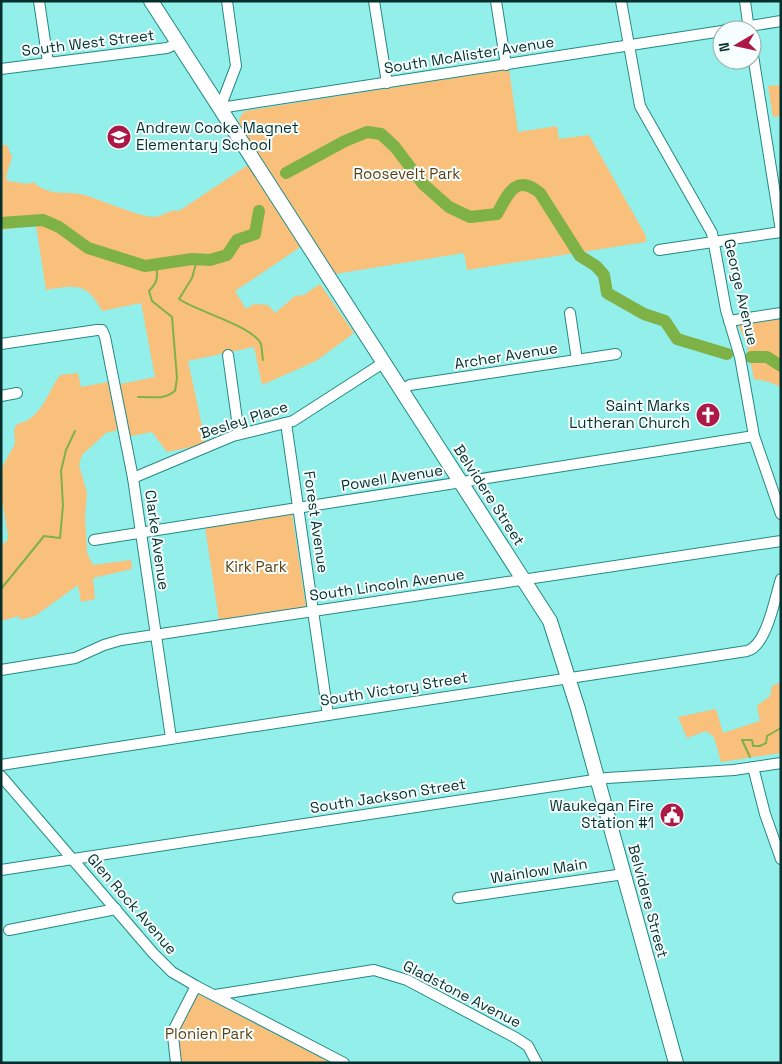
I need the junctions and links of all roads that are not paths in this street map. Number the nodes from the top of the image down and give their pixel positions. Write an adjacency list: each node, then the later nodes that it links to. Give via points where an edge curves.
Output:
1 (38, 1): 14 (street)
2 (151, 1): 12 (main road, Belvidere Street)
3 (228, 1): 19 (street, via 236,66)
4 (374, 1): 18 (street)
5 (496, 1): 15 (street)
6 (621, 1): 13 (street, George Avenue)
7 (745, 1): 8 (street)
8 (748, 20)
9 (781, 21): 10 (street, South McAlister Avenue)
10 (762, 25)
11 (712, 32): 13 (street, South McAlister Avenue)
12 (178, 44): 14 (street, South West Street); 19 (main road, Belvidere Street)
13 (628, 45): 15 (street, South McAlister Avenue); 21 (street, George Avenue, via 640,106 710,229)
14 (48, 62): 16 (street, South West Street)
15 (506, 65): 18 (street, South McAlister Avenue)
16 (1, 68)
17 (755, 70): 20 (street)
18 (386, 83): 19 (street, South McAlister Avenue)
19 (220, 108): 30 (main road, Belvidere Street)
20 (781, 231): 21 (street)
21 (714, 242): 22 (street); 25 (street, George Avenue)
22 (659, 250)
23 (570, 313): 29 (street)
24 (781, 313): 25 (street)
25 (729, 321): 36 (street, George Avenue, via 740,357)
26 (1, 344): 37 (street, Clarke Avenue, via 102,330)
27 (616, 354): 29 (street, Archer Avenue)
28 (228, 355): 35 (street)
29 (577, 360): 31 (street, Archer Avenue)
30 (384, 363): 31 (main road, Belvidere Street); 34 (street, Besley Place)
31 (401, 390): 38 (main road, Belvidere Street)
32 (17, 393): 33 (street)
33 (1, 396)
34 (286, 423): 35 (street, Besley Place); 39 (street, Forest Avenue)
35 (239, 434): 37 (street, Besley Place)
36 (754, 436): 38 (street, Powell Avenue); 40 (street, George Avenue)
37 (133, 478): 41 (street, Clarke Avenue)
38 (462, 483): 39 (street, Powell Avenue); 45 (main road, Belvidere Street)
39 (298, 508): 41 (street, Powell Avenue); 46 (street, Forest Avenue)
40 (781, 514)
41 (141, 533): 42 (street, Powell Avenue); 47 (street, Clarke Avenue)
42 (94, 540)
43 (781, 541): 45 (street, South Lincoln Avenue)
44 (781, 579): 49 (street, South Victory Street, via 763,636 751,650)
45 (524, 580): 46 (street, South Lincoln Avenue); 49 (main road, Belvidere Street, via 550,621)
46 (313, 610): 47 (street, South Lincoln Avenue); 50 (street, Forest Avenue)
47 (156, 635): 48 (street, South Lincoln Avenue, via 104,645 75,658); 51 (street, Clarke Avenue)
48 (1, 670)
49 (568, 678): 50 (street, South Victory Street); 56 (main road, Belvidere Street)
50 (328, 714): 51 (street, South Victory Street)
51 (172, 738): 53 (street, South Victory Street)
52 (781, 763): 54 (street, South Jackson Street)
53 (1, 765)
54 (753, 767): 56 (street, South Jackson Street); 58 (street)
55 (1, 776): 57 (street, Glen Rock Avenue)
56 (598, 780): 57 (street, South Jackson Street); 60 (main road, Belvidere Street)
57 (73, 859): 59 (street, South Jackson Street); 62 (street, Glen Rock Avenue)
58 (781, 860)
59 (1, 870)
60 (624, 874): 61 (street, Wainlow Main); 69 (main road, Belvidere Street)
61 (458, 898)
62 (116, 909): 63 (street); 64 (street, Glen Rock Avenue, via 170,970)
63 (8, 930)
64 (196, 986): 65 (street, Glen Rock Avenue); 66 (street, via 172,1036)
65 (215, 995): 67 (street, Glen Rock Avenue); 68 (street, Gladstone Avenue, via 374,970 389,973 516,1038 528,1046)
66 (176, 1063)
67 (344, 1063)
68 (537, 1063)
69 (676, 1063)

